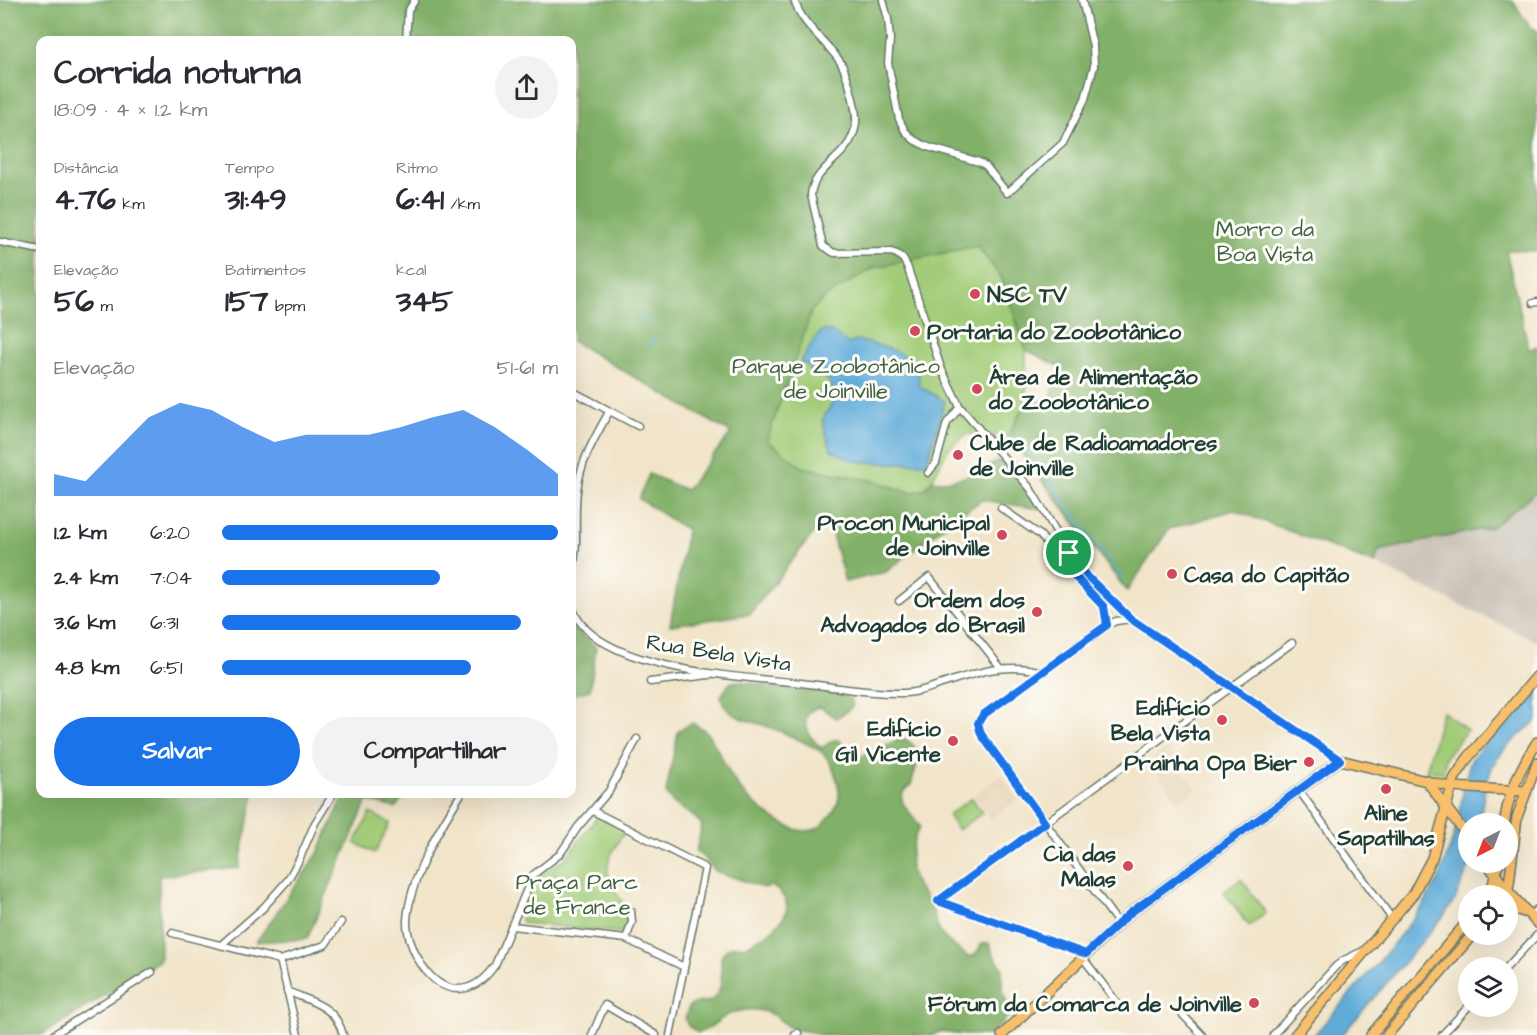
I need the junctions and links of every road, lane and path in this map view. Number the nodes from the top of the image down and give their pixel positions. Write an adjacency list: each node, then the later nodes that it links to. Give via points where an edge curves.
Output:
1 (416, 0): 5 (street, via 408,11)
2 (794, 0): 9 (street, via 804,22 846,73 856,115 850,141 812,187 823,246 834,254 891,252 903,259 941,368)
3 (883, 0): 4 (street, via 890,39 888,63 905,131 928,147 986,166 1007,193 1063,143 1085,99 1094,66)
4 (1082, 0)
5 (406, 36)
6 (0, 242): 7 (street)
7 (36, 249)
8 (576, 393): 10 (street)
9 (960, 406): 12 (street, via 947,423 936,463); 15 (street, via 1030,488)
10 (609, 412): 11 (street); 14 (street, Rua Bela Vista, via 585,459)
11 (638, 426)
12 (928, 473)
13 (1001, 508): 17 (street, via 1034,530)
14 (576, 514)
15 (1069, 553): 16 (street); 17 (street)
16 (1079, 566): 17 (street); 18 (street)
17 (1066, 567): 20 (street)
18 (1105, 594): 20 (street); 22 (street)
19 (899, 601): 25 (street, via 929,577)
20 (1099, 601): 23 (street, via 1106,612)
21 (576, 615): 27 (street, Rua Bela Vista, via 590,632 624,653)
22 (1131, 619): 23 (street); 30 (street)
23 (1107, 625): 26 (street)
24 (1292, 643): 30 (street)
25 (1001, 668): 26 (street, Rua Bela Vista); 27 (street, Rua Bela Vista, via 905,693)
26 (1041, 672): 47 (street, via 983,715 978,723 981,734)
27 (716, 674): 29 (street)
28 (1537, 676): 37 (main road, via 1467,759)
29 (650, 682)
30 (1232, 687): 33 (street); 47 (street)
31 (637, 739): 44 (street, via 614,783)
32 (1537, 742): 39 (main road)
33 (1340, 760): 36 (main road); 38 (main road)
34 (1537, 764): 35 (main road); 40 (main road)
35 (1537, 770)
36 (1426, 780): 37 (main road); 43 (main road)
37 (1456, 787): 39 (main road); 43 (main road)
38 (1298, 789): 58 (street); 60 (main road)
39 (1513, 791): 40 (main road); 45 (main road)
40 (1525, 791): 46 (main road)
41 (331, 798): 66 (street, via 287,881)
42 (460, 798): 61 (street, via 427,856 410,902 410,943 419,962 435,979 459,989 476,984 489,973)
43 (1446, 807): 48 (main road); 58 (main road, via 1424,874)
44 (593, 811): 61 (street, via 560,854 532,875); 72 (street, via 705,868)
45 (1507, 813)
46 (1518, 814)
47 (1045, 823): 60 (street); 69 (street, via 938,901)
48 (1458, 824)
49 (1494, 873): 51 (main road)
50 (1497, 873): 51 (main road)
51 (1496, 876): 52 (main road); 53 (main road)
52 (1492, 885)
53 (1501, 885)
54 (1518, 903): 57 (main road)
55 (1518, 909): 57 (main road)
56 (631, 911): 65 (street)
57 (1533, 916)
58 (1393, 920): 68 (main road)
59 (341, 922): 71 (street, via 325,945)
60 (1118, 923): 69 (main road)
61 (512, 926): 65 (street)
62 (172, 933): 66 (street)
63 (1458, 933): 88 (main road)
64 (1537, 935): 70 (street)
65 (626, 939): 72 (street)
66 (221, 945): 71 (street)
67 (1464, 945): 89 (main road)
68 (1369, 948): 86 (street, via 1336,966); 87 (main road)
69 (1084, 956): 75 (street); 84 (main road)
70 (1516, 957)
71 (280, 960): 74 (street)
72 (684, 967): 83 (street)
73 (152, 972): 78 (street)
74 (287, 991): 79 (street); 80 (street, via 334,1015)
75 (1118, 1004)
76 (1183, 1015): 85 (street)
77 (1459, 1017): 90 (street)
78 (53, 1035)
79 (297, 1035)
80 (344, 1035)
81 (592, 1035): 82 (street, via 605,1005)
82 (656, 1035)
83 (670, 1035)
84 (1002, 1035)
85 (1202, 1035)
86 (1273, 1035)
87 (1295, 1035)
88 (1371, 1035)
89 (1387, 1035)
90 (1442, 1035)

